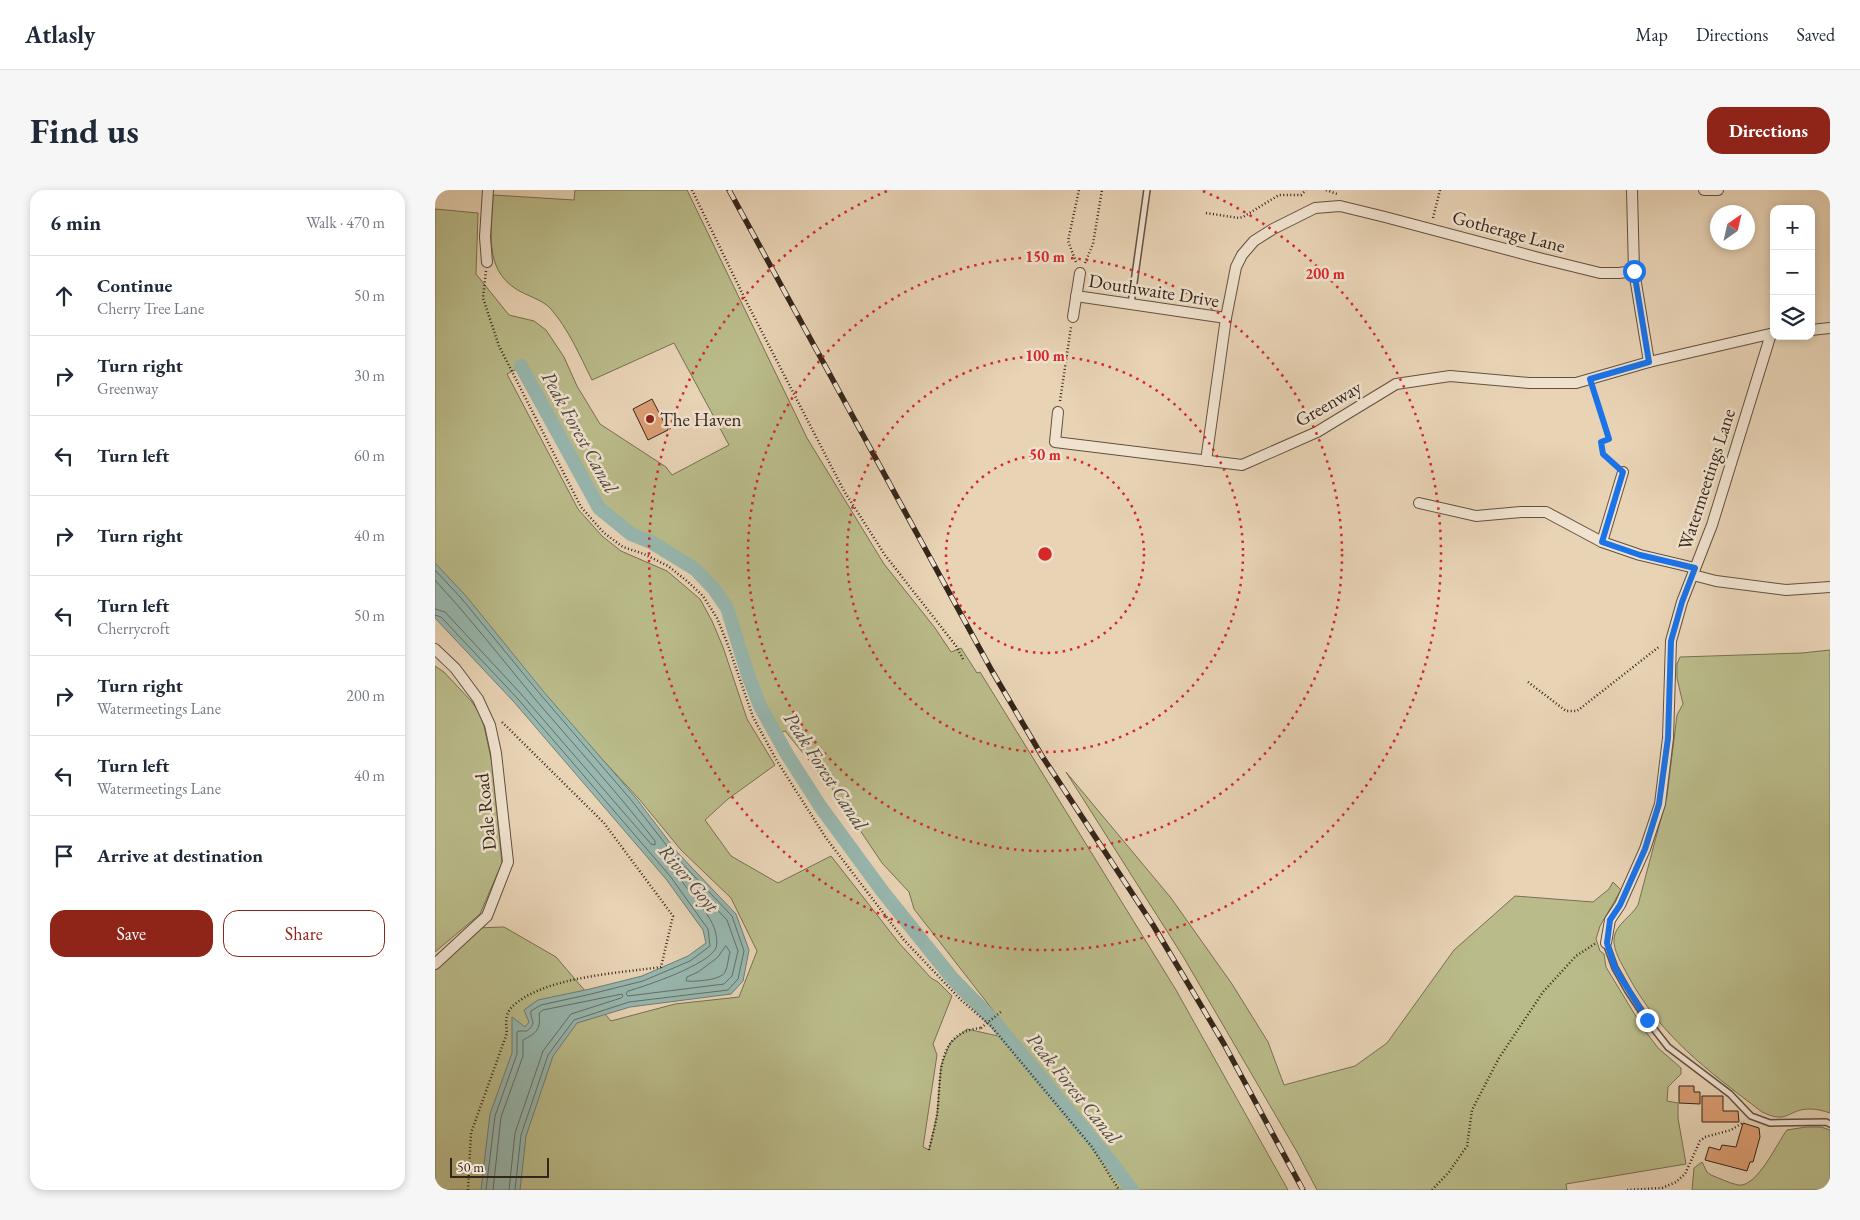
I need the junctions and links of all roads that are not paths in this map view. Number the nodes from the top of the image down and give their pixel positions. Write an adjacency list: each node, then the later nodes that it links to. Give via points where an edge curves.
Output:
1 (488, 190): 6 (street)
2 (1147, 190): 10 (lane)
3 (1632, 190): 7 (street)
4 (1704, 190): 5 (street)
5 (1718, 190)
6 (487, 262)
7 (1634, 271): 12 (street, Gotherage Lane, via 1600,273 1340,206 1315,208 1273,228 1254,241 1242,255 1236,267); 17 (street)
8 (1080, 273): 9 (street, Douthwaite Drive)
9 (1076, 296): 10 (street, Douthwaite Drive); 11 (street, Douthwaite Drive)
10 (1131, 304): 12 (street, Douthwaite Drive)
11 (1073, 317)
12 (1227, 318): 19 (street, Gotherage Lane)
13 (1830, 328): 14 (street)
14 (1815, 330)
15 (1770, 334): 17 (street, Greenway)
16 (1771, 340): 23 (street, Watermeetings Lane)
17 (1649, 362): 19 (street, Greenway, via 1576,383 1529,383 1450,376 1396,384 1317,432 1242,465)
18 (1059, 412): 19 (street, Greenway, via 1055,442)
19 (1206, 461)
20 (1623, 472): 22 (street)
21 (1419, 503): 22 (street, via 1476,516 1546,512)
22 (1602, 542): 23 (street)
23 (1694, 572): 24 (street, via 1715,581 1786,590); 26 (street, Watermeetings Lane, via 1671,643 1668,738 1659,804 1645,849 1610,920)
24 (1830, 586)
25 (435, 649): 27 (street, Dale Road, via 479,699 490,725 508,862 487,916)
26 (1607, 943): 28 (lane, Watermeetings Lane, via 1615,968 1628,991 1668,1047 1730,1094 1751,1116 1770,1123)
27 (435, 964)
28 (1830, 1124)

